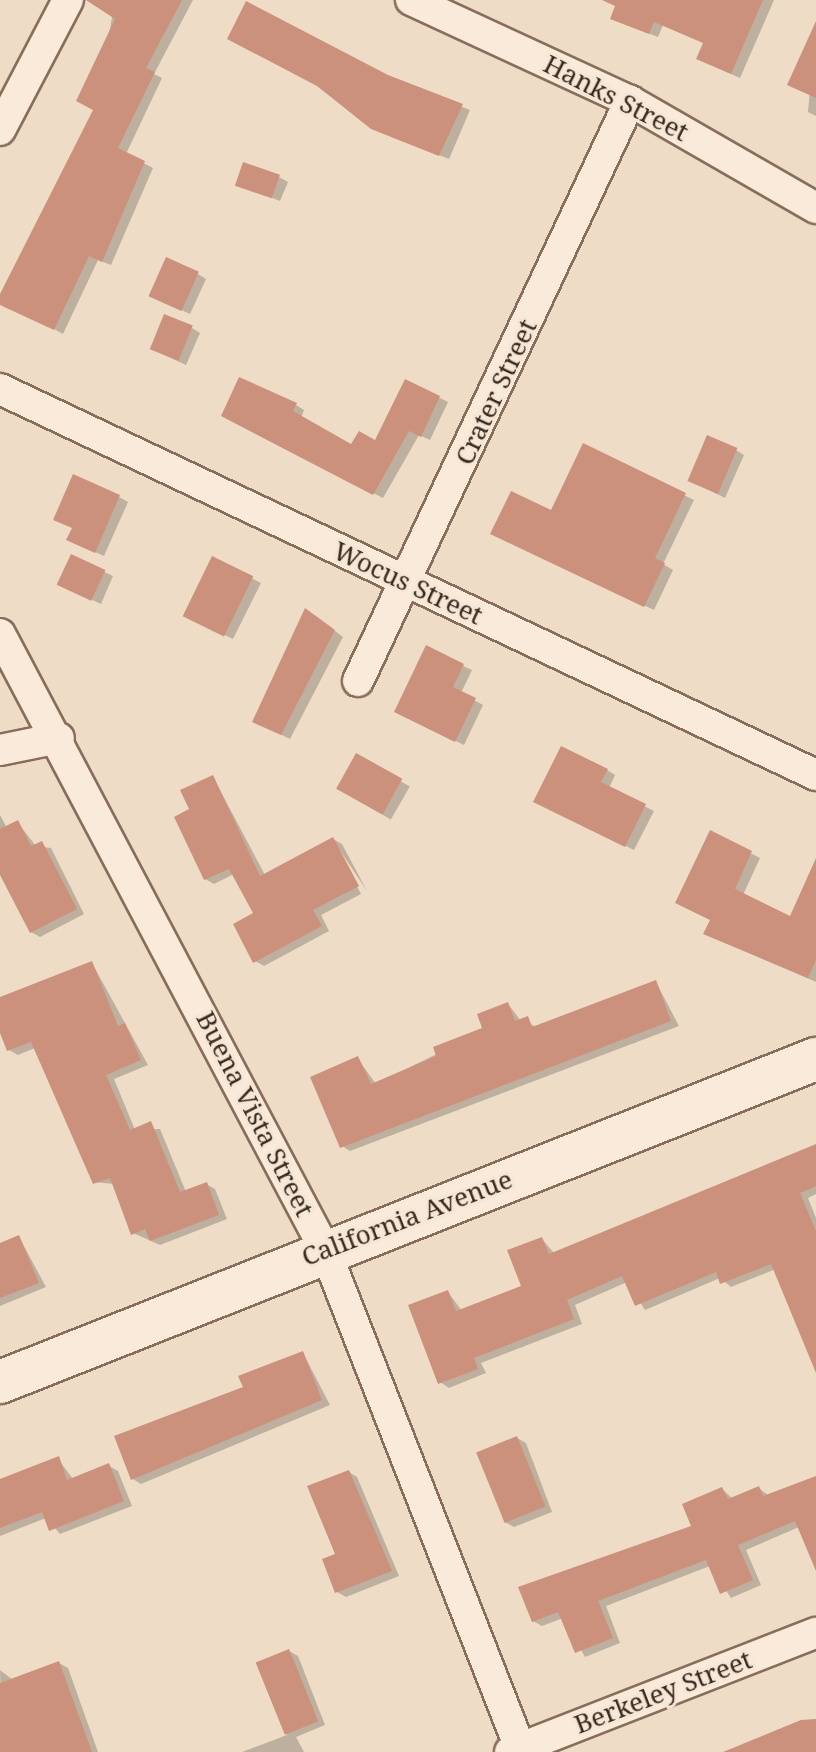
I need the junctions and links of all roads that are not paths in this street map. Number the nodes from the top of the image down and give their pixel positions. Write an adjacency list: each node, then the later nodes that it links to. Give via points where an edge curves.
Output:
1 (68, 0): 4 (street)
2 (411, 0): 3 (street, Hanks Street)
3 (630, 101): 5 (street, Hanks Street); 7 (street, Crater Street)
4 (0, 130)
5 (816, 208)
6 (0, 389): 7 (street, Wocus Street)
7 (408, 583): 9 (street, Crater Street); 12 (street, Wocus Street)
8 (0, 634): 10 (street, Buena Vista Street)
9 (358, 681)
10 (59, 738): 11 (street); 14 (street, Buena Vista Street)
11 (0, 750)
12 (816, 775)
13 (816, 1059): 14 (street, California Avenue)
14 (325, 1250): 15 (street, California Avenue); 17 (street, Buena Vista Street)
15 (0, 1382)
16 (816, 1633): 17 (street, Berkeley Street)
17 (515, 1750)

